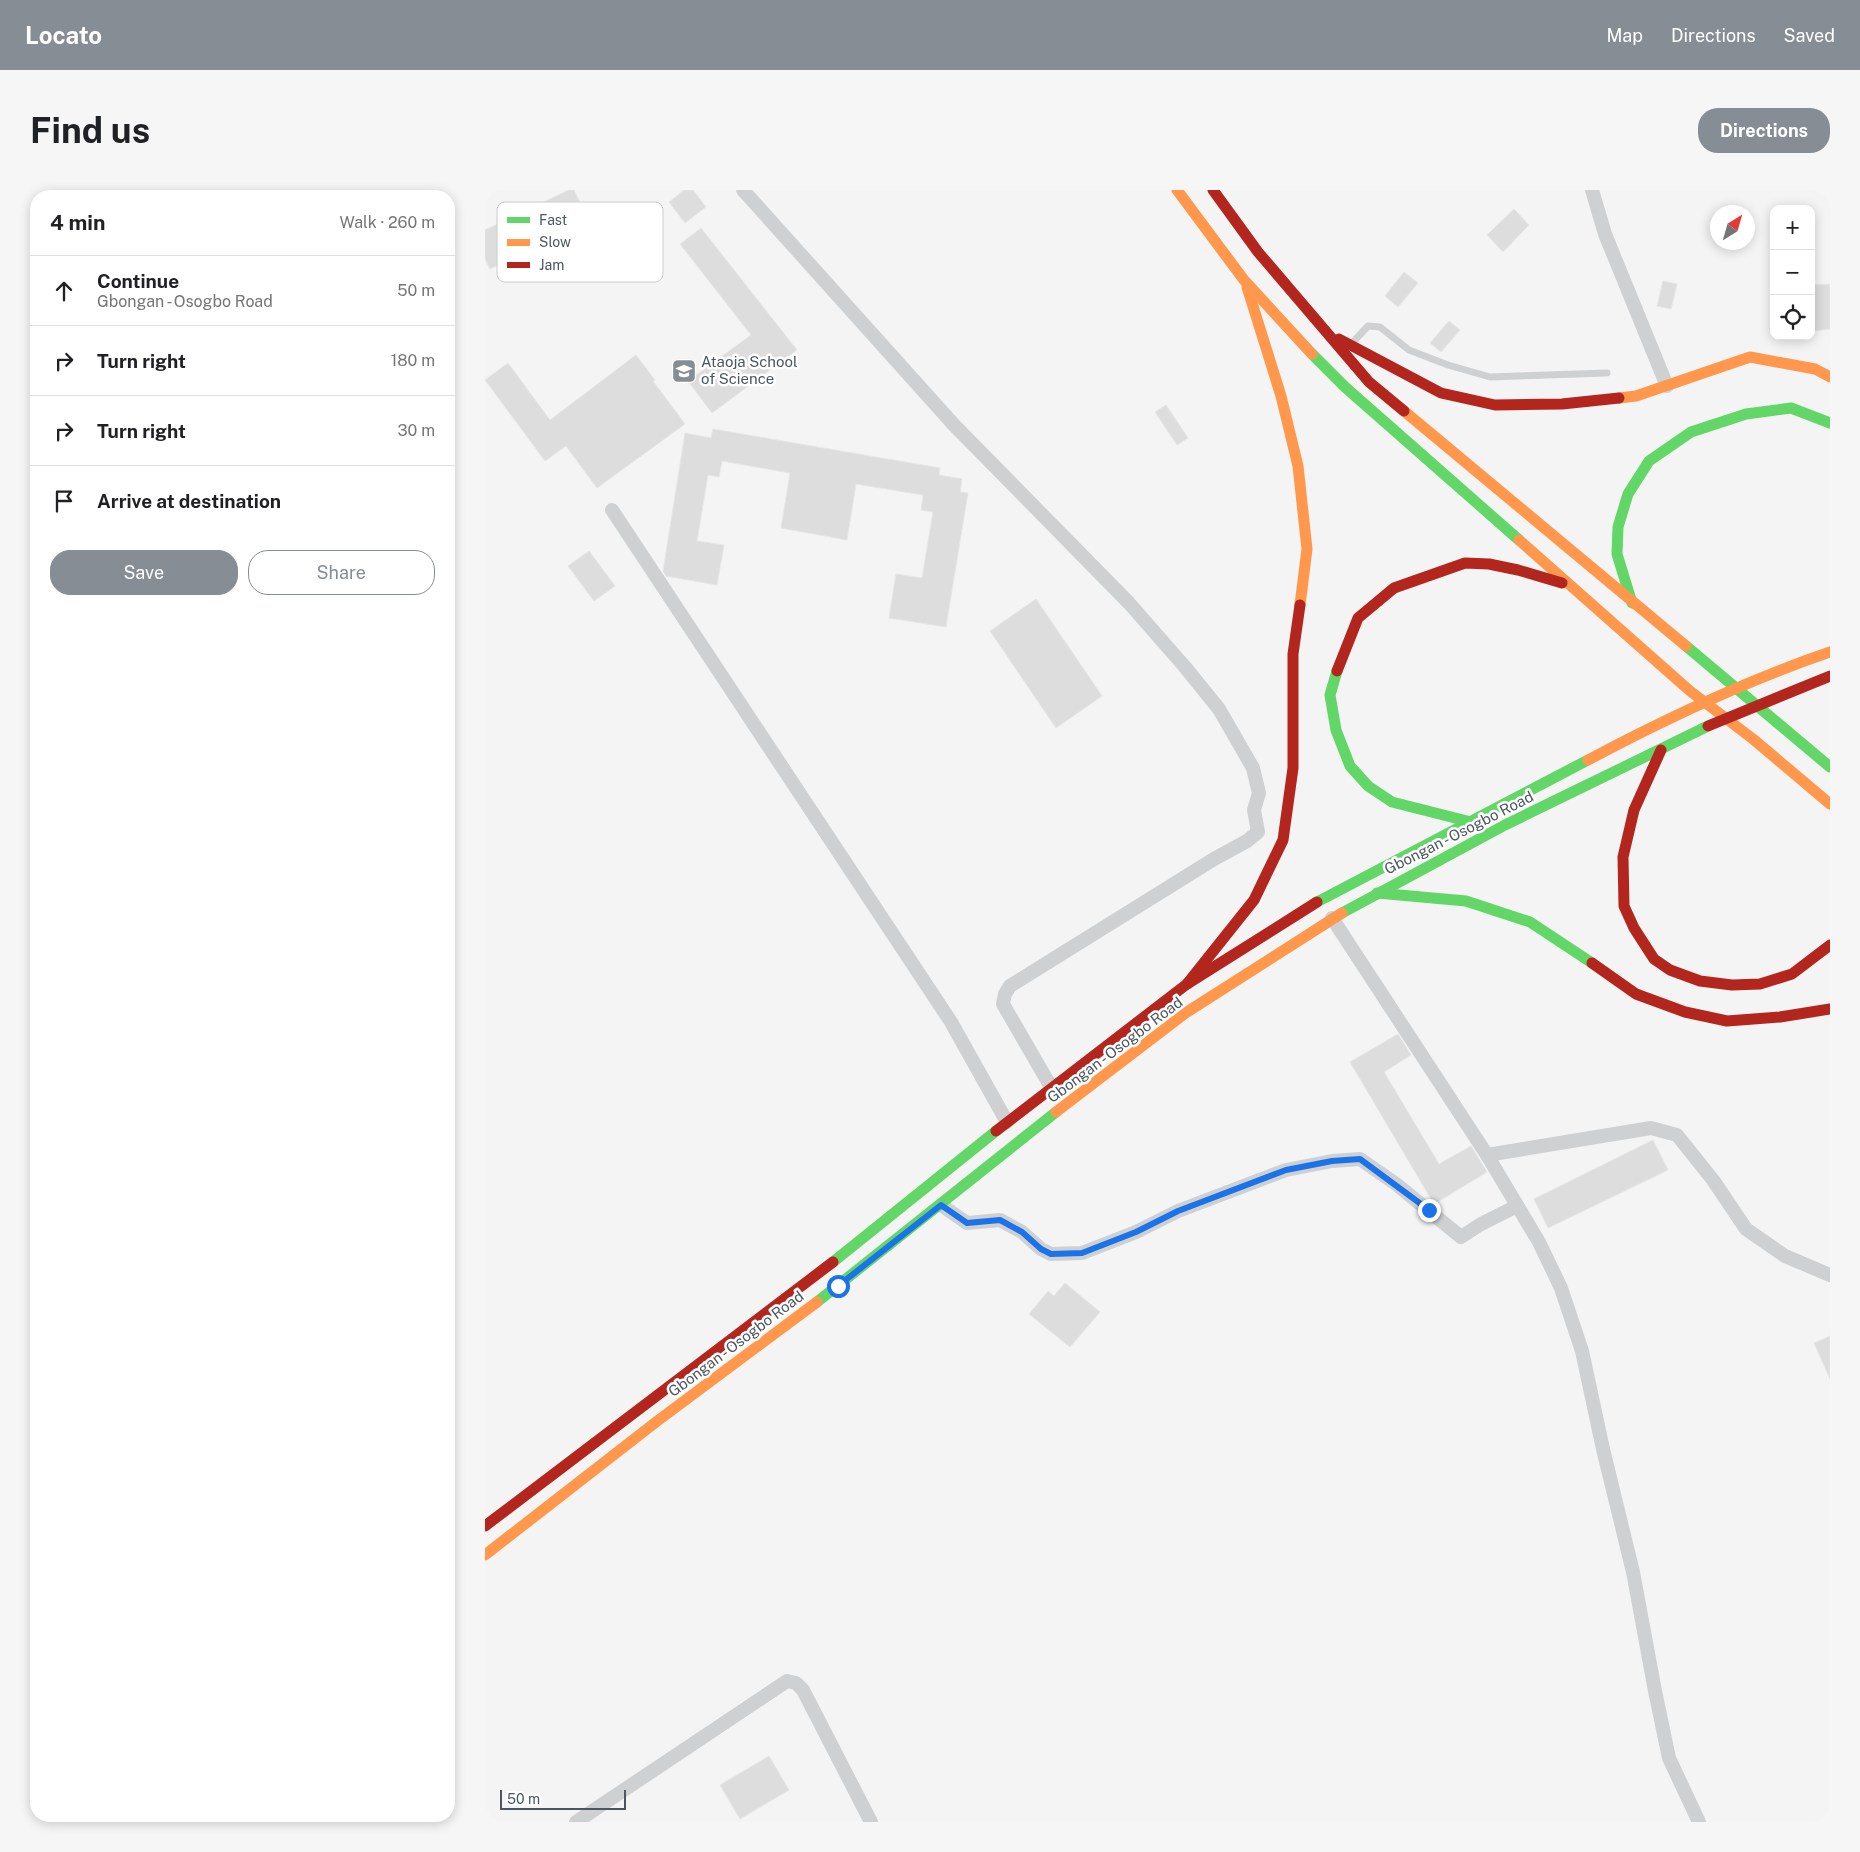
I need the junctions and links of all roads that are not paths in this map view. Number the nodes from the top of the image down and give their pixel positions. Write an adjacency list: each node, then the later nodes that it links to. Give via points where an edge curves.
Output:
1 (743, 190): 28 (street, via 954,425 1129,603 1219,709 1253,768 1259,793 1254,810 1259,832 1010,986 1003,1004)
2 (1177, 190): 5 (main road)
3 (1592, 190): 12 (street, via 1605,234)
4 (1219, 195): 6 (main road, via 1258,252)
5 (1244, 280): 15 (main road, via 1345,387); 26 (main road, via 1281,396 1299,466 1307,550 1293,654 1293,768 1283,840 1254,900)
6 (1325, 331): 7 (main road); 16 (main road, via 1369,382)
7 (1350, 345): 10 (lane, via 1368,326 1380,327 1409,350 1490,377); 12 (main road, via 1441,393 1495,405 1562,404 1636,396)
8 (1830, 363): 9 (street)
9 (1815, 369): 11 (main road); 12 (main road, via 1750,357)
10 (1607, 373)
11 (1830, 376)
12 (1667, 386)
13 (1830, 423): 16 (main road, via 1791,408 1746,414 1691,432 1649,461 1627,494 1618,527 1617,554)
14 (612, 510): 29 (street, via 951,1022)
15 (1571, 586): 21 (main road, via 1690,691); 22 (main road, via 1518,570 1465,563 1394,588 1358,618 1341,658 1330,695 1336,730 1350,766 1368,786 1392,802)
16 (1632, 603): 20 (main road)
17 (1830, 652): 22 (main road, Gbongan - Osogbo Road, via 1725,694 1610,748)
18 (1830, 676): 19 (main road, Gbongan - Osogbo Road, via 1733,715)
19 (1661, 750): 23 (main road, Gbongan - Osogbo Road, via 1505,825); 25 (main road, via 1634,810 1623,857 1624,906 1654,959 1670,970 1700,981 1760,984 1792,974)
20 (1830, 767)
21 (1830, 804)
22 (1471, 822): 26 (main road, Gbongan - Osogbo Road, via 1327,896)
23 (1377, 893): 24 (main road, Gbongan - Osogbo Road); 27 (main road, via 1466,902 1530,922 1636,994 1685,1012 1727,1021)
24 (1332, 918): 30 (street); 31 (main road, Gbongan - Osogbo Road, via 1187,1012 1095,1081)
25 (1830, 945)
26 (1187, 984): 28 (main road, Gbongan - Osogbo Road)
27 (1830, 1009)
28 (1051, 1087): 29 (main road, Gbongan - Osogbo Road)
29 (1007, 1122): 34 (main road, Gbongan - Osogbo Road, via 821,1271)
30 (1487, 1155): 32 (street); 33 (street, via 1651,1128 1677,1135 1746,1229 1785,1256)
31 (941, 1205): 32 (street, via 967,1223 1000,1220 1051,1254 1082,1253 1178,1211 1286,1170 1332,1161 1360,1159 1461,1237); 35 (main road, Gbongan - Osogbo Road)
32 (1517, 1206): 38 (street, via 1561,1288 1583,1351 1633,1572 1669,1758)
33 (1830, 1275)
34 (485, 1526)
35 (485, 1555)
36 (576, 1822): 37 (street, via 787,1681 803,1690)
37 (871, 1822)
38 (1699, 1822)

